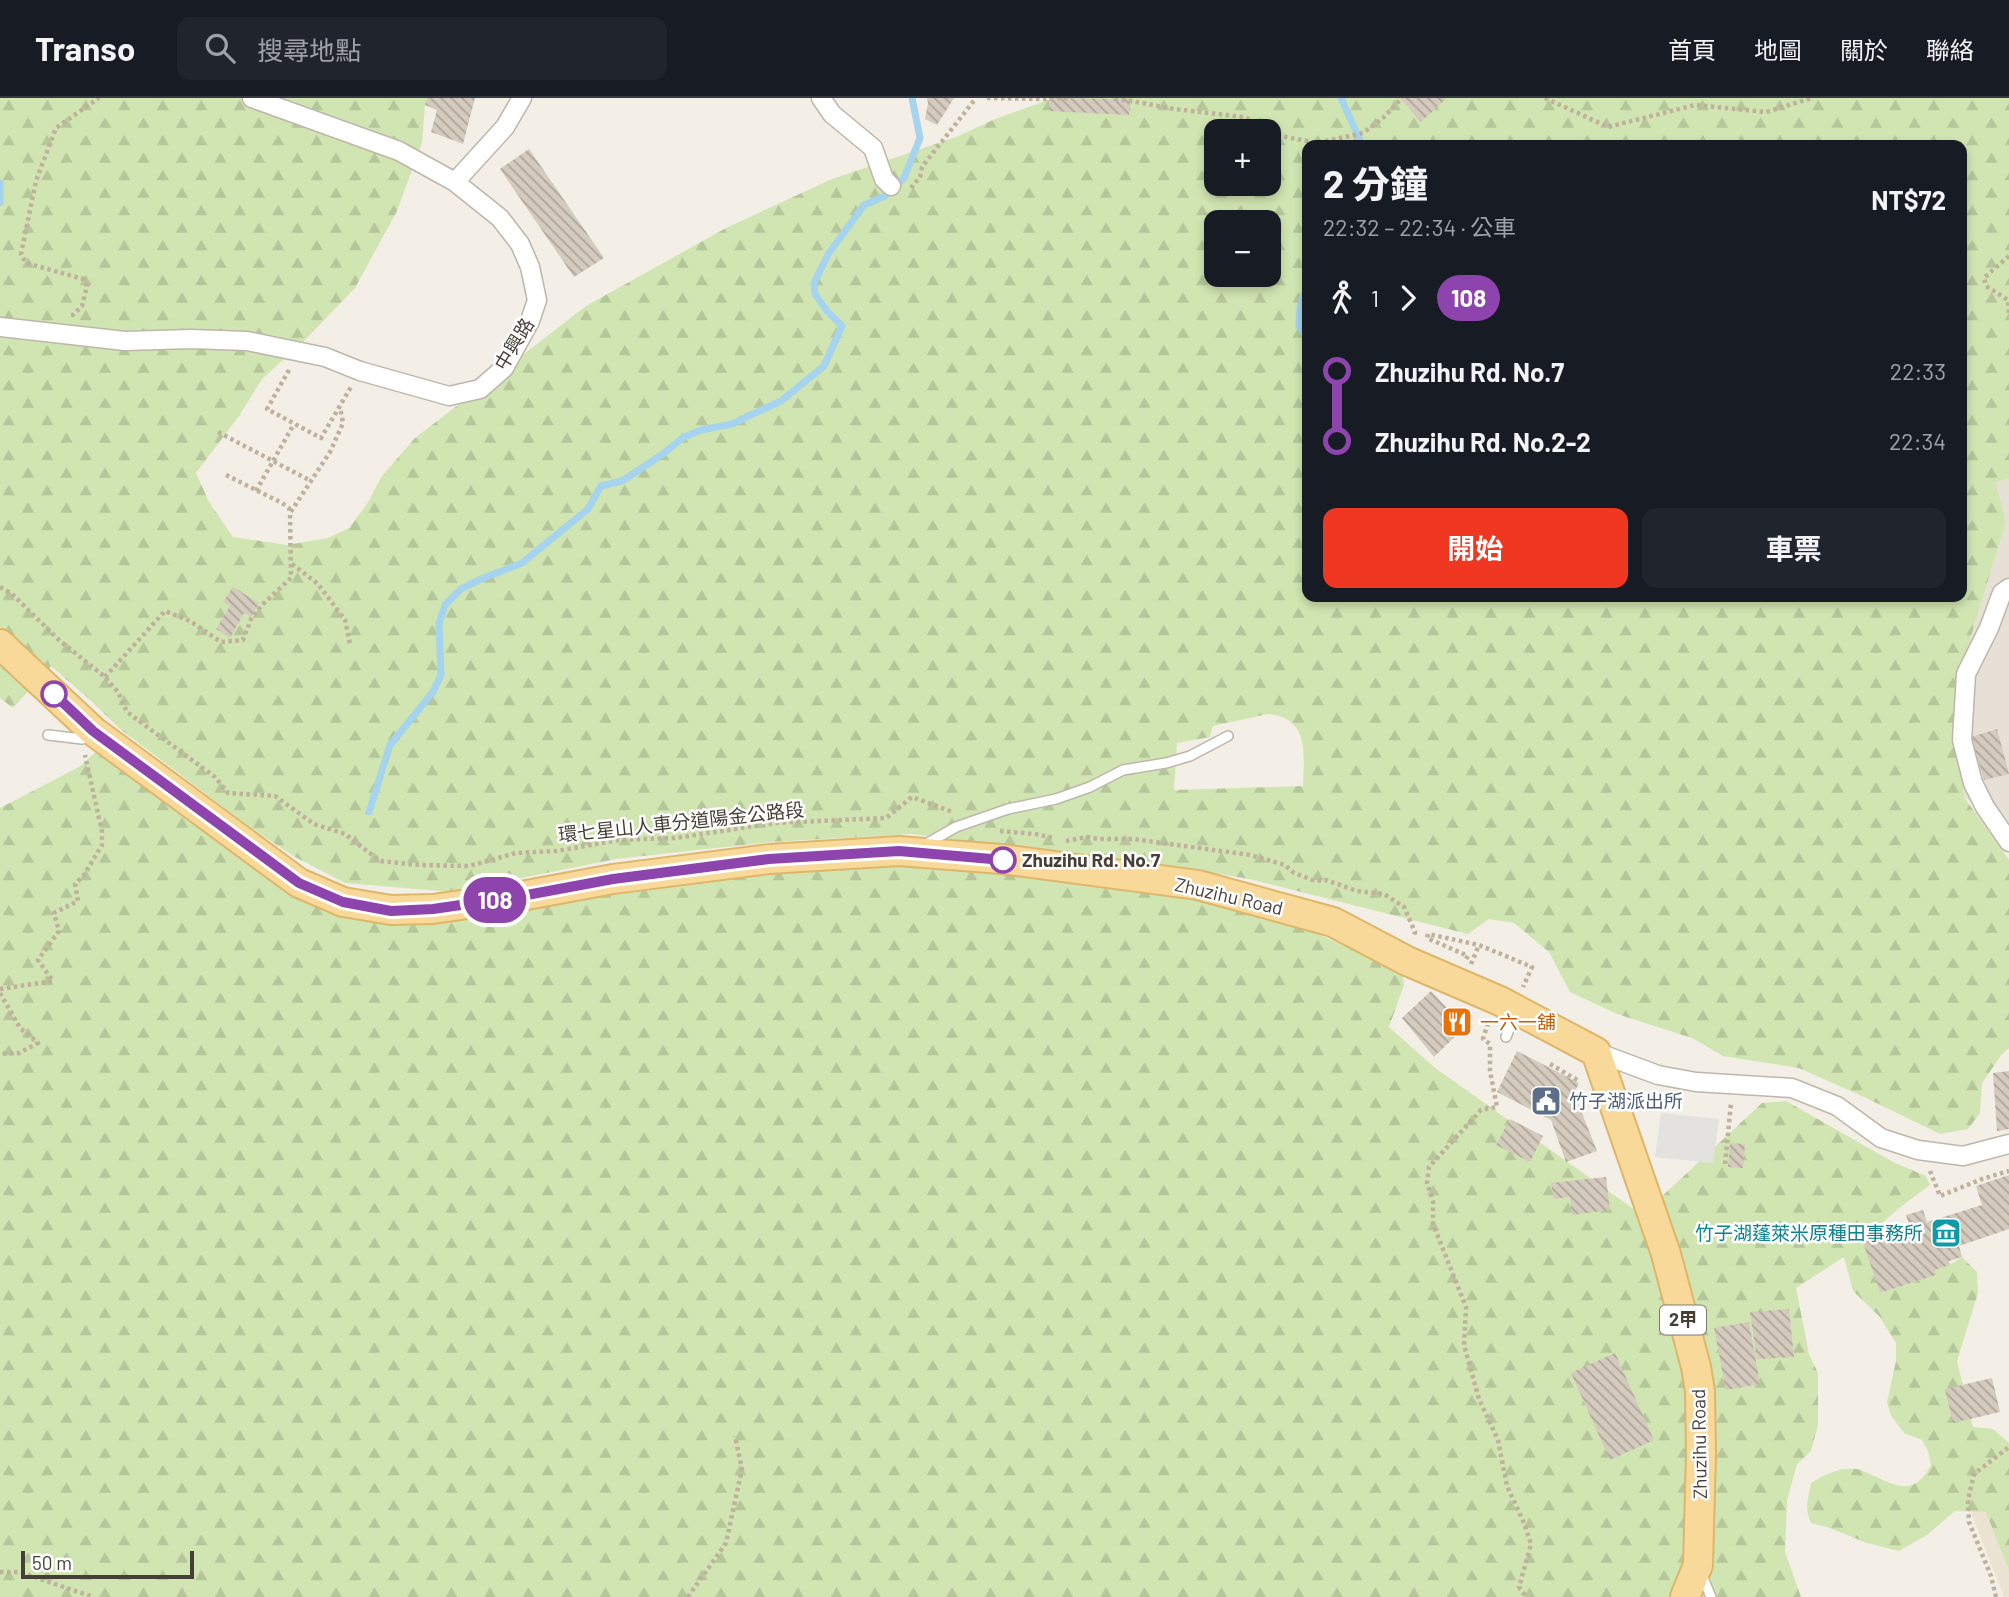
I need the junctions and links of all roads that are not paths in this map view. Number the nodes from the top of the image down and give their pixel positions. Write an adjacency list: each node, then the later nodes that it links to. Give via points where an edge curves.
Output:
1 (251, 98): 4 (street, 中興路, via 399,151)
2 (522, 98): 4 (street, via 505,127)
3 (821, 98): 5 (street, via 832,114 873,148 884,178)
4 (455, 182): 6 (street, 中興路, via 500,218 520,244 537,300 504,368 480,389 449,396 325,357 247,341 125,341)
5 (896, 191)
6 (0, 327)
7 (2009, 588): 12 (street, via 2002,593 1966,674 1962,740 1973,783)
8 (0, 644): 10 (main road, Zhuzihu Road)
9 (48, 735): 10 (lane)
10 (87, 735): 13 (main road, Zhuzihu Road, via 299,883 343,902 391,911 445,908 613,879 769,859)
11 (1228, 736): 13 (lane, via 1190,756 1123,770 1056,799 956,827)
12 (2009, 842)
13 (912, 852): 14 (main road, Zhuzihu Road, via 1198,885 1333,922 1407,961)
14 (1519, 1000): 15 (lane); 16 (main road, Zhuzihu Road)
15 (1506, 1037)
16 (1596, 1052): 17 (street, Zhuzihu Road, via 1658,1075 1696,1082 1792,1088 1837,1106 1881,1138 1918,1150 1963,1156); 18 (main road, Zhuzihu Road / 2甲, via 1666,1254 1696,1367 1701,1454)
17 (2009, 1144)
18 (1698, 1565): 19 (main road, Zhuzihu Road / 2甲); 20 (lane)
19 (1685, 1597)
20 (1711, 1597)

